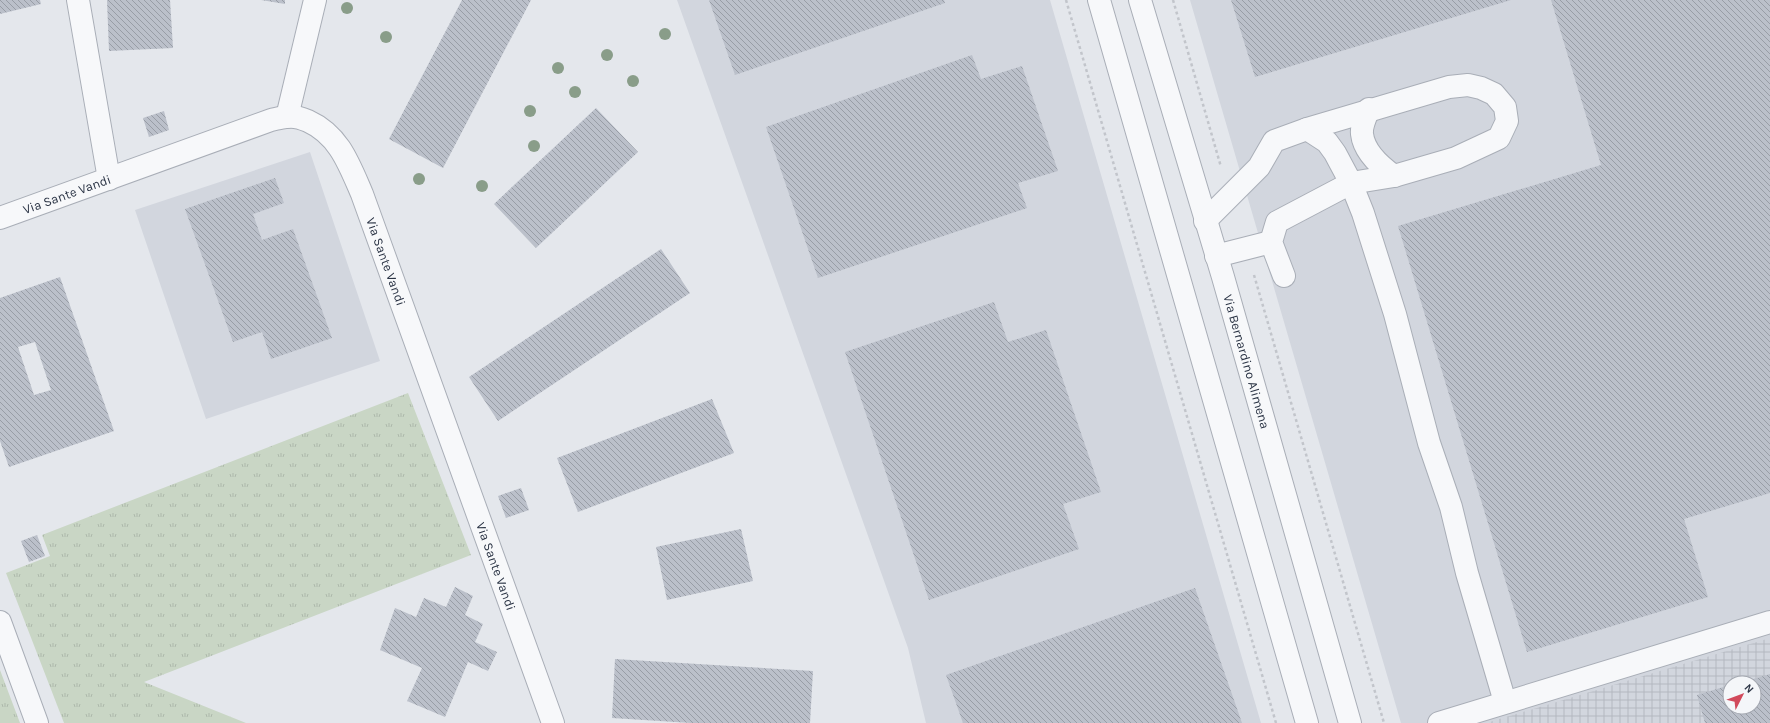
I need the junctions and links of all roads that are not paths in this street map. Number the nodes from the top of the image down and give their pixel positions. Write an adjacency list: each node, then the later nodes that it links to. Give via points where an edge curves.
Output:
1 (78, 0): 9 (street)
2 (315, 0): 6 (street)
3 (1099, 0): 21 (street)
4 (1140, 0): 12 (street, Via Bernardino Alimena)
5 (1369, 109): 7 (street); 8 (street, via 1361,133 1365,146 1381,167); 8 (street, via 1449,87 1468,85 1494,94 1505,107 1507,121 1499,138 1456,158)
6 (287, 117): 9 (street, Via Sante Vandi, via 271,120); 20 (street, Via Sante Vandi, via 302,118 324,131 334,139 348,160)
7 (1307, 129): 10 (street, via 1327,142); 12 (street, via 1274,141 1259,167)
8 (1394, 176): 10 (street)
9 (109, 179): 11 (street, Via Sante Vandi)
10 (1352, 183): 13 (street, via 1277,222); 18 (street, via 1395,314 1429,443 1451,507 1467,573)
11 (0, 218)
12 (1205, 221): 14 (street, Via Bernardino Alimena)
13 (1271, 242): 14 (street); 15 (street)
14 (1216, 256): 22 (street, Via Bernardino Alimena)
15 (1284, 276)
16 (0, 622): 19 (street)
17 (1770, 622): 18 (street)
18 (1505, 702): 23 (street)
19 (37, 723)
20 (553, 723)
21 (1308, 723)
22 (1350, 723)
23 (1439, 723)

